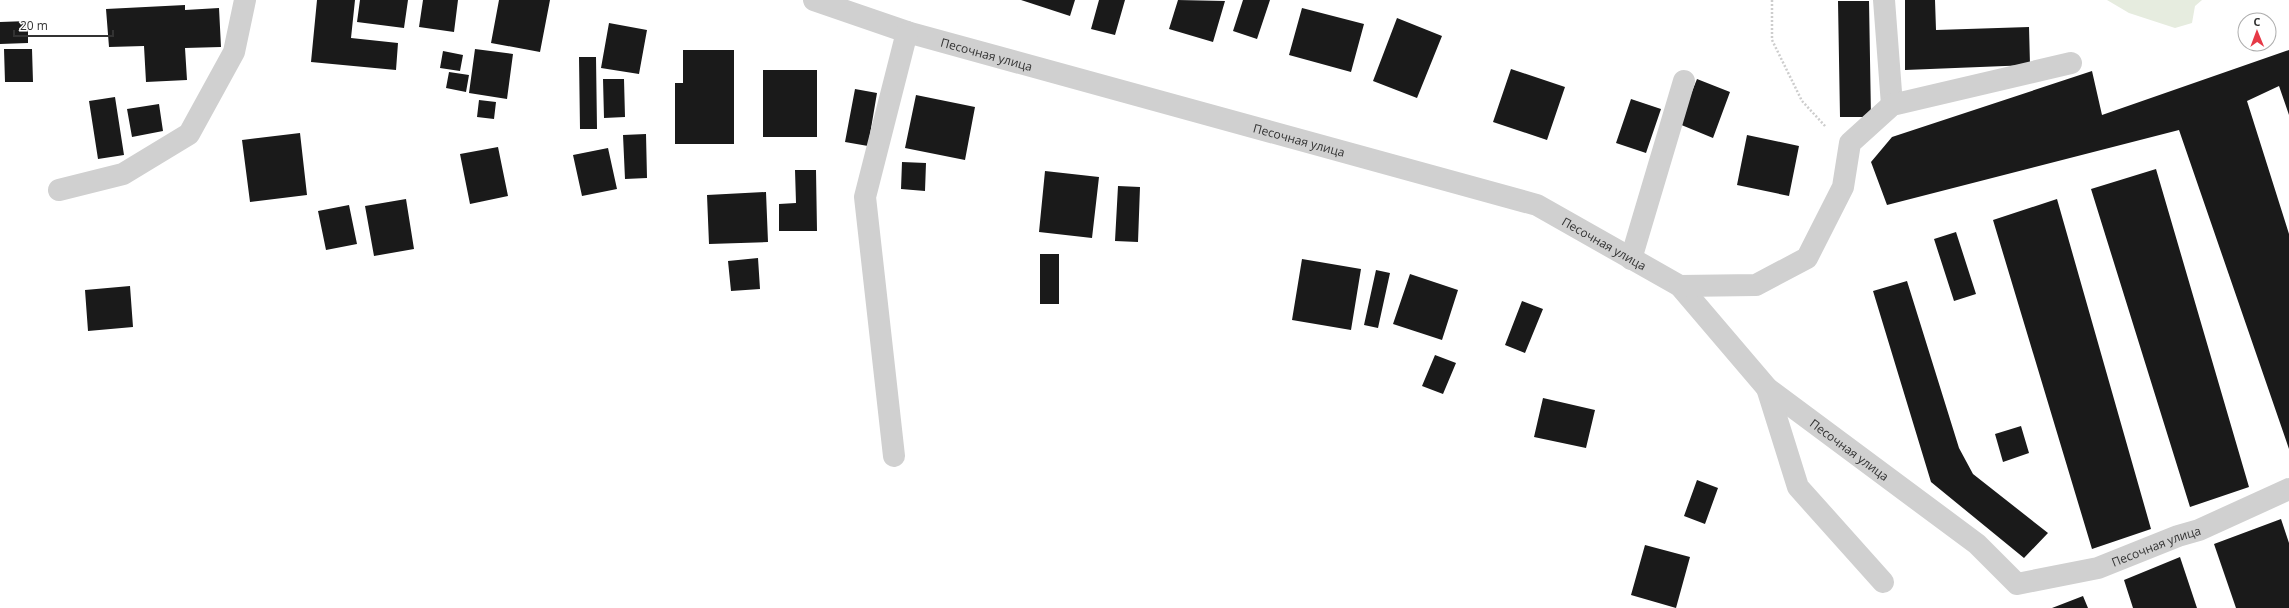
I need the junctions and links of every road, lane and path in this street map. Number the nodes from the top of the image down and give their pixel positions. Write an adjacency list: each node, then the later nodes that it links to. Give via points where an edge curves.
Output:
1 (245, 0): 10 (street, via 234,52 189,134 123,174)
2 (814, 0): 5 (street, Песочная улица)
3 (1772, 0): 9 (path, via 1772,40 1802,101 1826,126)
4 (1884, 0): 8 (street)
5 (907, 32): 11 (street, Песочная улица, via 1537,206); 14 (street, via 865,197)
6 (2071, 64): 8 (street)
7 (1684, 81): 11 (street)
8 (1892, 105): 9 (street)
9 (1850, 143): 12 (street, via 1843,187 1807,258 1756,285)
10 (59, 190)
11 (1631, 259): 12 (street, Песочная улица)
12 (1680, 286): 13 (street, Песочная улица)
13 (1767, 388): 15 (street, Песочная улица, via 1977,544 2017,584 2098,568 2178,536 2200,530); 16 (street, via 1798,487)
14 (894, 456)
15 (2289, 489)
16 (1883, 582)

